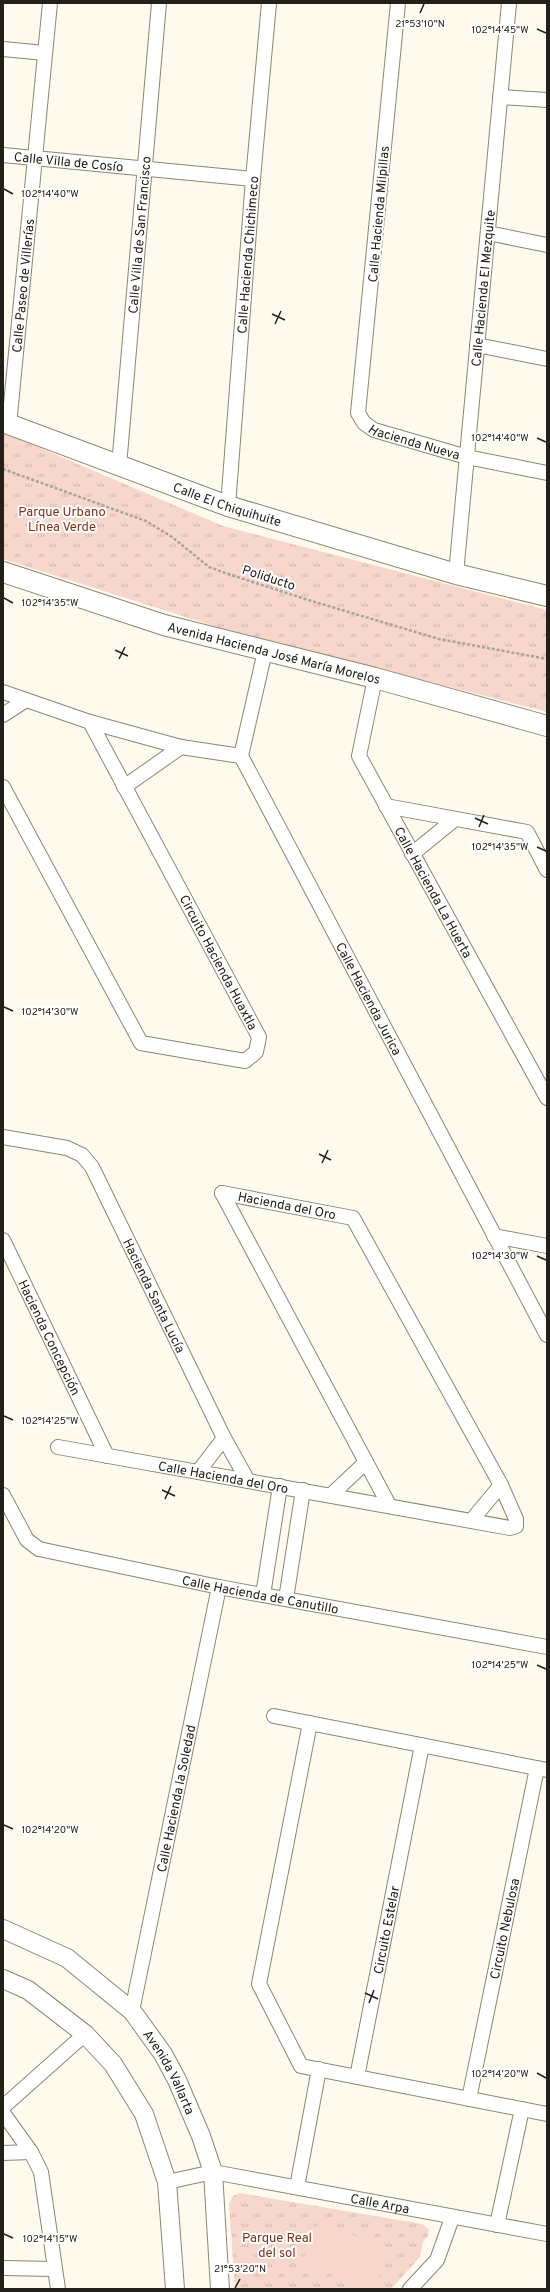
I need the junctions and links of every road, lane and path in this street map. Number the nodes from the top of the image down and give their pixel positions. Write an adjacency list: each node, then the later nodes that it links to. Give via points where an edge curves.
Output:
1 (50, 3): 7 (street, Calle Paseo de Villerías)
2 (159, 3): 12 (street, Calle Villa de San Francisco)
3 (269, 3): 13 (street, Calle Hacienda Chichimeco)
4 (398, 3): 19 (street, Calle Hacienda Milpillas, via 358,412)
5 (509, 3): 8 (street, Calle Hacienda El Mezquite)
6 (3, 49): 7 (street)
7 (45, 53): 11 (street, Calle Paseo de Villerías)
8 (500, 97): 9 (street); 14 (street, Calle Hacienda El Mezquite)
9 (547, 100)
10 (3, 155): 11 (street, Calle Villa de Cosío)
11 (35, 158): 12 (street, Calle Villa de Cosío); 18 (street, Calle Paseo de Villerías)
12 (144, 169): 13 (street, Calle Villa de Cosío); 21 (street, Calle Villa de San Francisco)
13 (253, 179): 24 (street, Calle Hacienda Chichimeco)
14 (488, 233): 15 (street); 16 (street, Calle Hacienda El Mezquite)
15 (547, 245)
16 (477, 345): 17 (street); 20 (street, Calle Hacienda El Mezquite)
17 (547, 359)
18 (6, 423): 21 (main road, Calle El Chiquihuite)
19 (364, 423): 20 (street, Hacienda Nueva, via 374,430)
20 (467, 457): 23 (street, Hacienda Nueva); 26 (street, Calle Hacienda El Mezquite)
21 (119, 466): 24 (main road, Calle El Chiquihuite)
22 (3, 469): 29 (path, Poliducto, via 146,521 172,537 209,567 225,573 439,639)
23 (547, 473)
24 (228, 506): 26 (main road, Calle El Chiquihuite)
25 (3, 572): 28 (main road, Avenida Hacienda José María Morelos, via 164,626)
26 (456, 574): 27 (main road)
27 (547, 596)
28 (265, 651): 30 (main road, Avenida Hacienda José María Morelos); 37 (street)
29 (547, 659)
30 (375, 678): 35 (main road, Avenida Hacienda José María Morelos); 40 (street, Calle Hacienda La Huerta, via 359,756)
31 (3, 692): 32 (street)
32 (26, 700): 33 (street); 34 (street)
33 (3, 714)
34 (90, 722): 36 (street); 38 (street, Circuito Hacienda Huaxtla)
35 (547, 726)
36 (181, 747): 37 (street); 38 (street)
37 (241, 756): 46 (street, Calle Hacienda Jurica)
38 (124, 786): 39 (street, Circuito Hacienda Huaxtla, via 259,1037 256,1052 245,1061 141,1043)
39 (3, 787)
40 (386, 806): 41 (street); 42 (street, Calle Hacienda La Huerta)
41 (455, 819): 42 (street); 43 (street, via 527,832)
42 (412, 854): 44 (street, Calle Hacienda La Huerta)
43 (547, 870)
44 (547, 1098)
45 (3, 1137): 50 (street, Hacienda Santa Lucía, via 67,1148 82,1155 92,1167)
46 (494, 1236): 48 (street); 49 (street, Calle Hacienda Jurica)
47 (3, 1240): 52 (street, Hacienda Concepción)
48 (547, 1246)
49 (547, 1336)
50 (224, 1438): 54 (street); 55 (street, Hacienda Santa Lucía)
51 (58, 1447): 52 (street, Calle Hacienda del Oro)
52 (107, 1456): 54 (street, Calle Hacienda del Oro)
53 (365, 1463): 56 (street, Hacienda del Oro, via 222,1192 353,1218); 60 (street); 61 (street, Hacienda del Oro)
54 (198, 1472): 55 (street, Calle Hacienda del Oro)
55 (248, 1480): 57 (street, Calle Hacienda del Oro)
56 (501, 1485): 62 (street); 62 (street, Hacienda del Oro, via 516,1519 516,1526 510,1528)
57 (280, 1486): 58 (street, Calle Hacienda del Oro); 64 (street)
58 (303, 1490): 60 (street, Calle Hacienda del Oro); 65 (street)
59 (3, 1495): 63 (street, Calle Hacienda de Canutillo, via 27,1540 39,1549)
60 (331, 1495): 61 (street, Calle Hacienda del Oro)
61 (389, 1505): 62 (street, Hacienda del Oro)
62 (472, 1520)
63 (219, 1587): 64 (street, Calle Hacienda de Canutillo); 73 (street, Calle Hacienda la Soledad)
64 (263, 1595): 65 (street, Calle Hacienda de Canutillo)
65 (286, 1599): 66 (street, Calle Hacienda de Canutillo)
66 (547, 1647)
67 (274, 1716): 68 (street)
68 (310, 1723): 69 (street); 75 (street, via 259,1984 301,2066)
69 (422, 1745): 70 (street); 76 (street, Circuito Estelar)
70 (542, 1769): 77 (street, Circuito Nebulosa)
71 (3, 1929): 73 (street, Avenida Vallarta, via 67,1958)
72 (3, 1979): 74 (street, via 28,1990)
73 (132, 2011): 84 (street, Avenida Vallarta, via 163,2054 177,2080)
74 (85, 2034): 78 (street); 85 (street, via 113,2064 144,2114)
75 (319, 2069): 76 (street); 86 (street)
76 (357, 2077): 77 (street)
77 (469, 2099): 79 (street)
78 (3, 2107)
79 (522, 2109): 81 (street); 88 (street)
80 (3, 2113): 82 (street)
81 (547, 2114)
82 (31, 2152): 83 (street); 91 (street, via 41,2172)
83 (3, 2153)
84 (213, 2172): 85 (street); 86 (street, Calle Arpa); 94 (street, Avenida Vallarta)
85 (167, 2182): 93 (street)
86 (297, 2187): 87 (street, Calle Arpa)
87 (452, 2218): 88 (street, Calle Arpa); 95 (street, via 437,2260)
88 (497, 2225): 89 (street, Calle Arpa)
89 (547, 2234)
90 (3, 2268): 91 (street)
91 (54, 2269): 92 (street)
92 (58, 2289)
93 (175, 2289)
94 (220, 2289)
95 (410, 2289)

